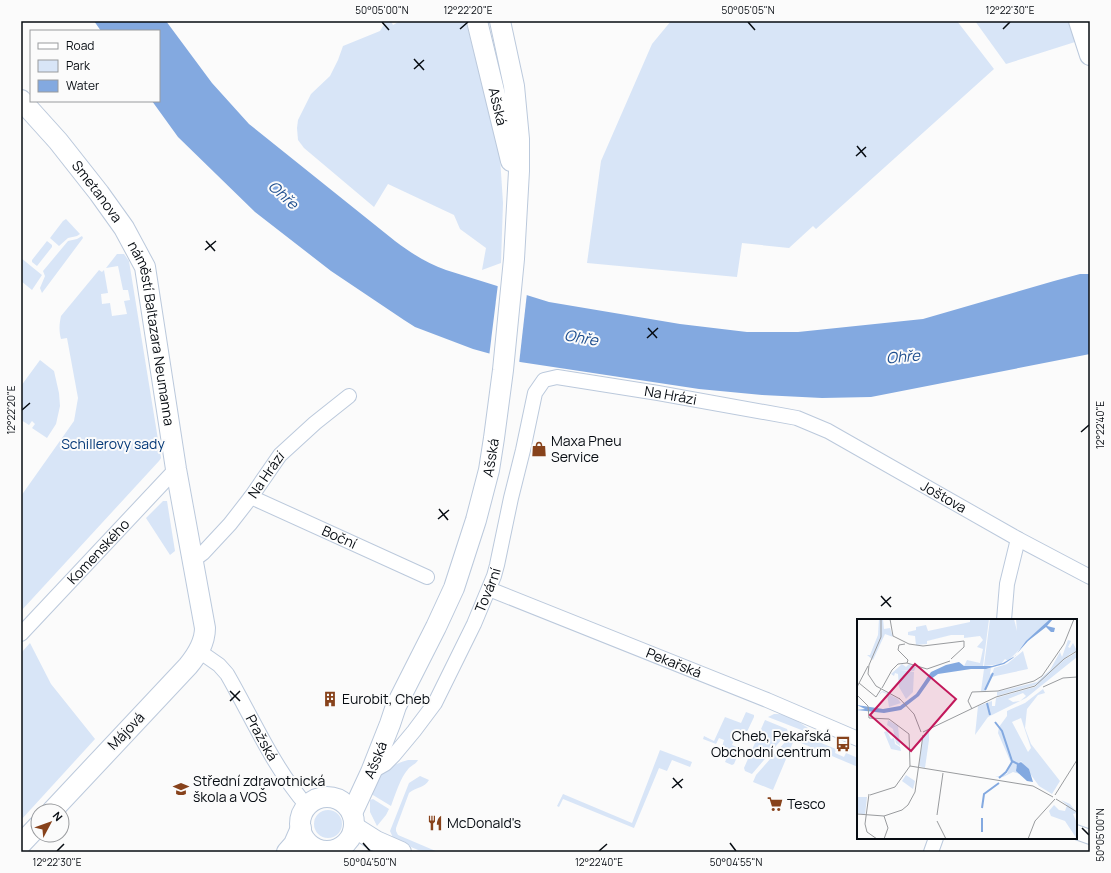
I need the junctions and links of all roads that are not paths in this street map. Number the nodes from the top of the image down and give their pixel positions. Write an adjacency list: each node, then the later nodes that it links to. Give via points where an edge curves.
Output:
1 (477, 21): 6 (main road, Ašská)
2 (500, 21): 6 (main road, Ašská, via 511,65 516,105 519,145)
3 (1079, 21): 4 (main road)
4 (1090, 55)
5 (21, 100): 7 (main road, Smetanova, via 70,155)
6 (518, 192): 21 (main road, Ašská, via 503,370 483,496 454,588)
7 (124, 228): 11 (main road, náměstí Baltazara Neumanna, via 145,267)
8 (544, 380): 10 (street, Na Hrázi, via 557,377); 17 (street, Tovární, via 533,399 497,565)
9 (349, 396): 12 (street, Na Hrázi, via 314,423 280,455)
10 (797, 418): 13 (street, Joštova, via 828,431)
11 (176, 469): 14 (main road, náměstí Baltazara Neumanna); 19 (street, Komenského)
12 (251, 497): 14 (street, Na Hrázi, via 208,548); 15 (street, Boční)
13 (1018, 539): 16 (street, Joštova); 18 (street, via 1007,584)
14 (192, 560): 20 (main road, via 205,628)
15 (427, 577)
16 (1090, 577)
17 (489, 589): 22 (street, Pekařská); 23 (street, Tovární, via 435,703 394,755)
18 (1004, 619)
19 (21, 634)
20 (199, 651): 25 (main road, Májová, via 180,675); 26 (street, Pražská, via 227,674 276,763)
21 (396, 706): 23 (main road, Ašská); 24 (main road, Ašská, via 384,722 354,782)
22 (857, 739)
23 (371, 772): 27 (main road, Ašská)
24 (335, 798): 26 (main road, via 322,798); 27 (main road, via 343,802)
25 (60, 803)
26 (307, 806): 28 (main road, via 303,812)
27 (353, 820): 34 (main road, via 352,834 348,841); 37 (main road, via 376,841)
28 (301, 828): 35 (main road); 36 (main road, via 294,844)
29 (1077, 832): 31 (street)
30 (30, 834): 33 (main road)
31 (1090, 837)
32 (936, 839): 38 (street)
33 (21, 844)
34 (350, 849): 35 (main road)
35 (316, 851)
36 (286, 852)
37 (402, 852)
38 (931, 852)

